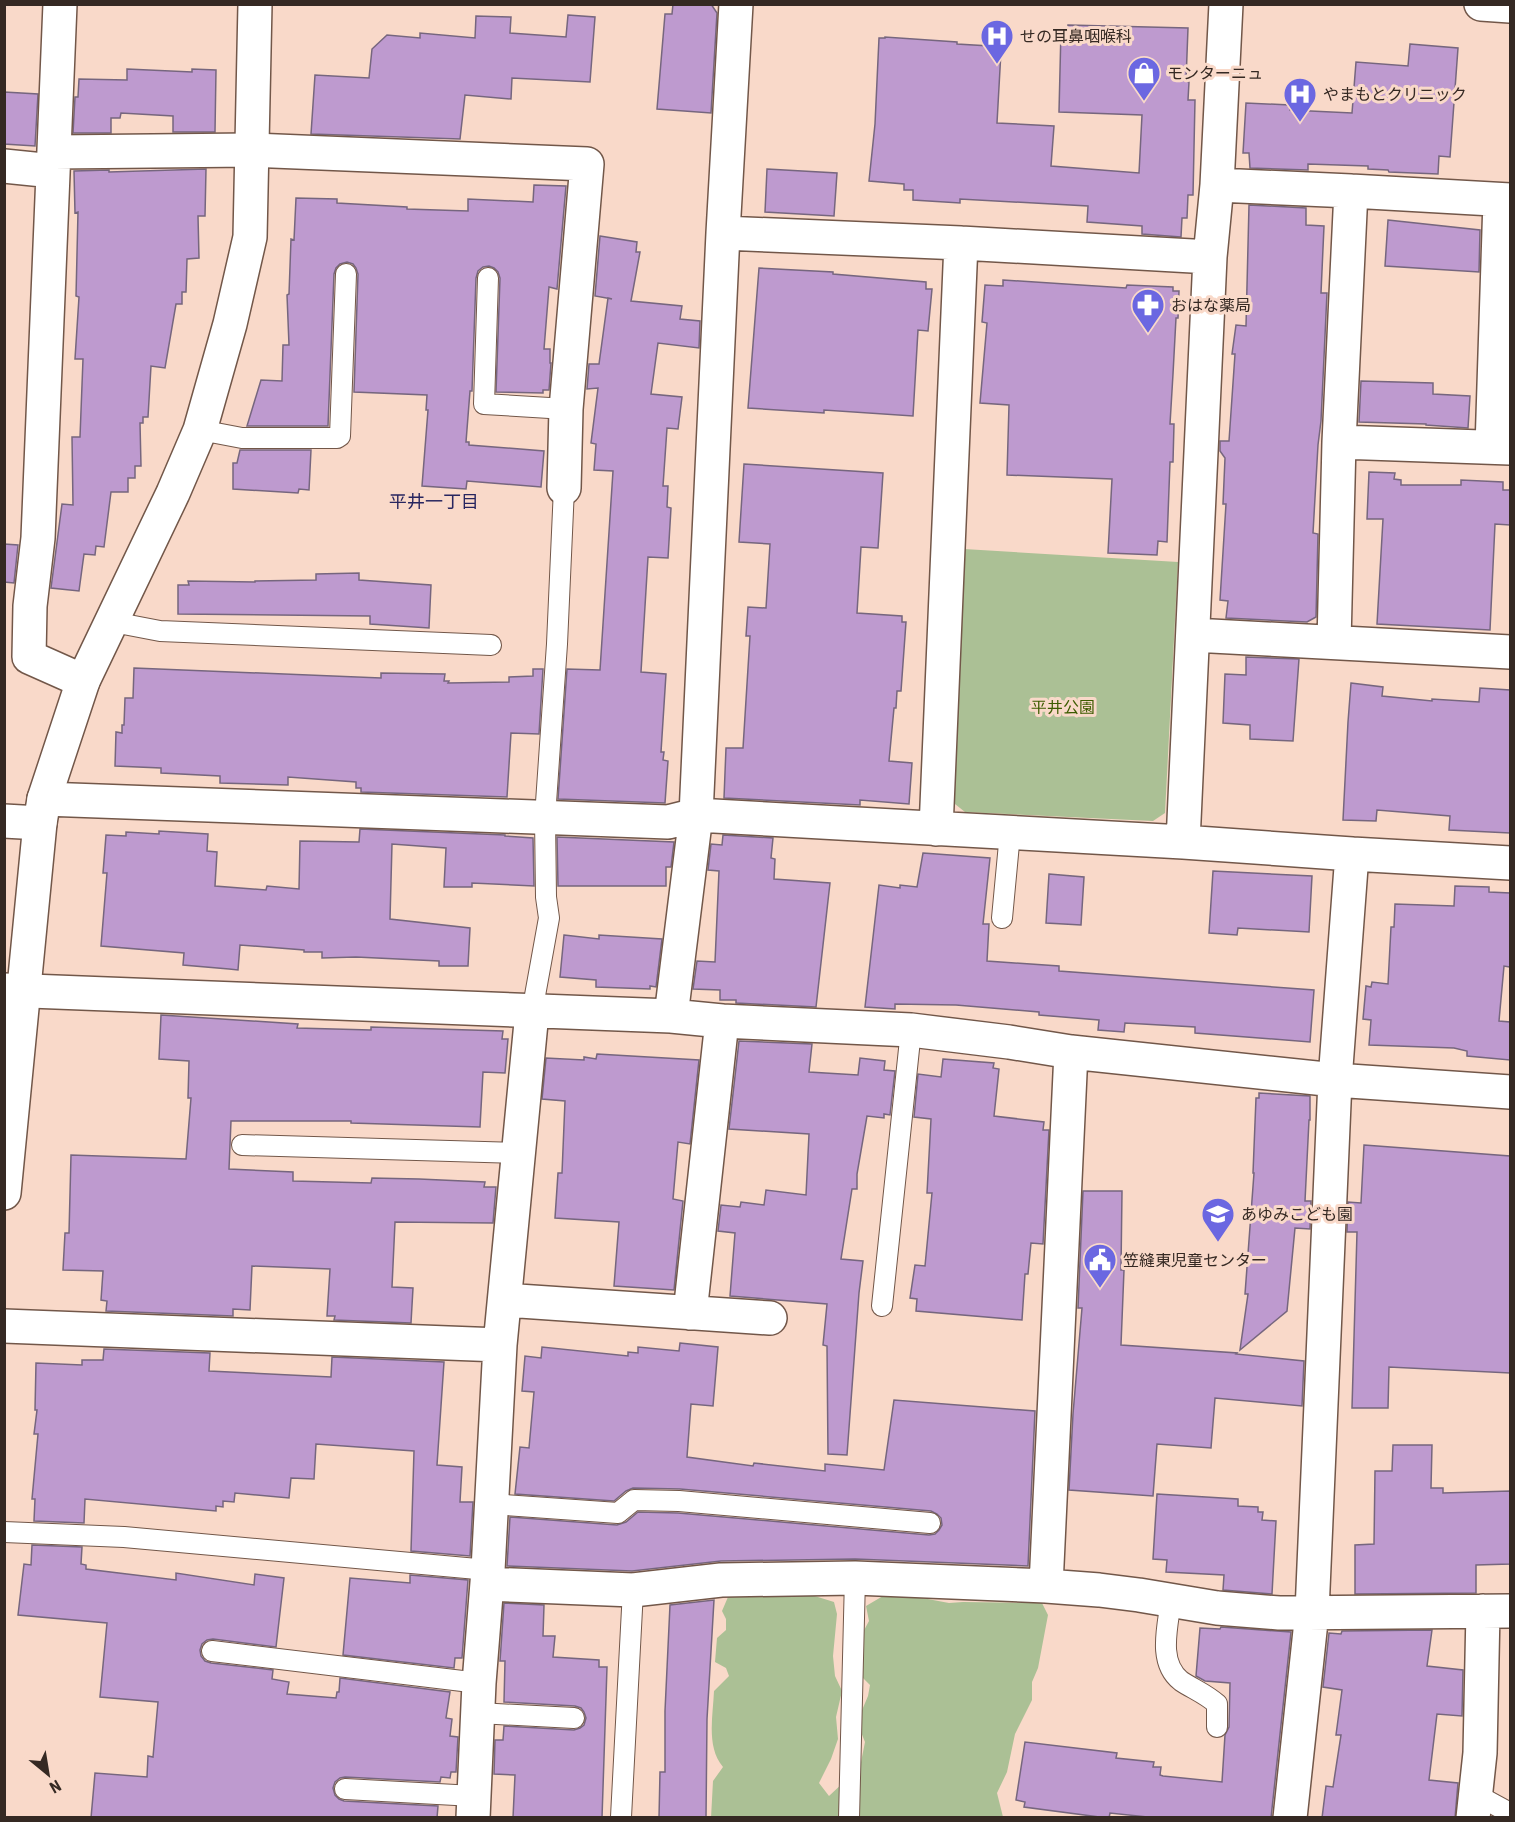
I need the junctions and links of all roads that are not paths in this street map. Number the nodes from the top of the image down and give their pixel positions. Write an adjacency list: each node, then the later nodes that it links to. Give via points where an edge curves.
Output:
1 (60, 4): 8 (street)
2 (255, 4): 7 (street)
3 (736, 4): 13 (street)
4 (1226, 4): 10 (street)
5 (1481, 4): 6 (street)
6 (1510, 6)
7 (251, 150): 8 (street); 18 (street, via 587,164); 19 (street, via 250,237)
8 (53, 161): 9 (street); 26 (street, via 38,538 30,606)
9 (4, 166)
10 (1217, 185): 11 (street); 15 (street)
11 (1352, 191): 12 (street); 20 (street)
12 (1505, 200): 21 (street)
13 (723, 233): 14 (street); 31 (street)
14 (961, 243): 15 (street); 34 (street)
15 (1210, 257): 24 (street)
16 (346, 274): 19 (lane, via 340,436 242,438)
17 (488, 278): 18 (lane, via 484,404)
18 (567, 409): 22 (street)
19 (200, 430): 23 (street)
20 (1339, 442): 21 (street); 25 (street)
21 (1501, 448)
22 (564, 488): 32 (lane)
23 (113, 622): 27 (lane, via 160,631); 29 (street)
24 (1193, 635): 25 (street); 36 (street)
25 (1334, 642): 28 (street)
26 (17, 643): 29 (street, via 29,657)
27 (491, 645)
28 (1510, 652)
29 (83, 681): 30 (street)
30 (42, 811): 32 (street); 33 (street); 40 (street)
31 (696, 815): 32 (street, via 668,822); 34 (street); 42 (street)
32 (544, 817): 41 (lane, via 549,918)
33 (4, 821)
34 (936, 828): 35 (street)
35 (1010, 833): 36 (street); 39 (lane)
36 (1183, 842): 37 (street)
37 (1352, 854): 38 (street); 46 (street)
38 (1510, 862)
39 (1002, 918)
40 (14, 990): 41 (street); 50 (street)
41 (532, 1012): 42 (street); 49 (street)
42 (671, 1016): 43 (street)
43 (722, 1021): 44 (street); 53 (street)
44 (911, 1029): 45 (street); 52 (lane)
45 (1071, 1052): 46 (street); 62 (street)
46 (1335, 1080): 47 (street); 66 (street)
47 (1510, 1092)
48 (242, 1145): 49 (lane)
49 (518, 1153): 51 (street)
50 (4, 1193)
51 (505, 1300): 53 (street); 56 (street)
52 (882, 1306)
53 (690, 1313): 54 (street)
54 (770, 1318)
55 (4, 1326): 56 (street)
56 (500, 1345): 57 (street)
57 (491, 1504): 58 (lane, via 618,1513 634,1500 679,1501); 60 (street)
58 (930, 1523)
59 (4, 1532): 60 (lane, via 124,1537)
60 (487, 1577): 63 (street); 68 (street)
61 (855, 1578): 62 (street); 63 (street, via 721,1580); 76 (lane)
62 (1046, 1586): 64 (street)
63 (633, 1590): 75 (lane)
64 (1171, 1600): 66 (street, via 1218,1608); 70 (lane, via 1166,1653 1169,1666 1180,1680 1217,1704)
65 (1497, 1611): 66 (street); 72 (street)
66 (1312, 1612): 77 (street)
67 (212, 1651): 68 (lane)
68 (478, 1698): 69 (lane); 73 (street)
69 (574, 1718)
70 (1216, 1727)
71 (345, 1789): 73 (lane)
72 (1474, 1806): 74 (lane)
73 (473, 1807)
74 (1510, 1813)
75 (621, 1817)
76 (849, 1818)
77 (1290, 1818)

